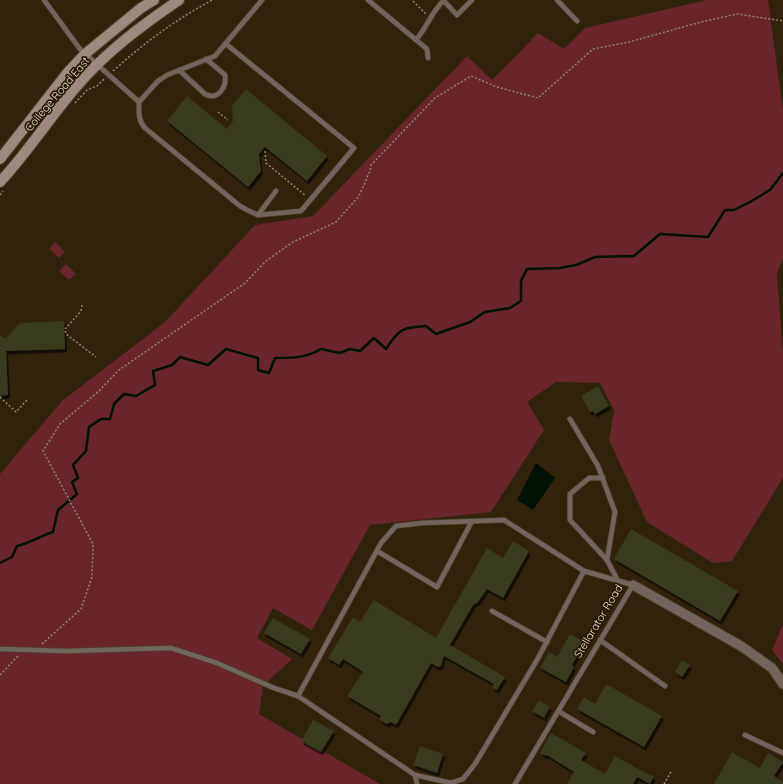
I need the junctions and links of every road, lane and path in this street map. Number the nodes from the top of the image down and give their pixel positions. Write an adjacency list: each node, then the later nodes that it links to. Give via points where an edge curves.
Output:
1 (44, 0): 16 (lane)
2 (154, 0): 16 (street, College Road East)
3 (179, 0): 19 (street, College Road East, via 124,40)
4 (212, 0): 21 (path, via 152,37)
5 (262, 0): 15 (lane)
6 (368, 0): 14 (lane)
7 (444, 0): 8 (lane, via 457,15); 14 (lane, via 435,8)
8 (472, 0)
9 (557, 0): 12 (lane)
10 (413, 1): 11 (path)
11 (426, 14)
12 (577, 21)
13 (783, 21): 48 (path, via 737,14 593,49 538,98 496,87 471,76 435,98 371,165 359,196 336,222 293,242 266,261 245,283 119,370 100,391 60,424 43,451 93,544 92,577 81,609)
14 (416, 40): 17 (lane, via 427,49)
15 (226, 44): 18 (lane, via 215,56); 32 (lane, via 354,148 302,211)
16 (85, 54): 19 (lane); 27 (street, College Road East)
17 (428, 58)
18 (206, 60): 20 (lane); 20 (lane, via 225,75 223,90 215,96 205,94)
19 (96, 65): 21 (lane); 28 (street, College Road East, via 77,86)
20 (179, 70): 22 (lane, via 158,81)
21 (108, 75): 22 (lane); 23 (path)
22 (139, 102): 32 (lane, via 138,116 145,128 240,206)
23 (72, 106)
24 (218, 112): 25 (path)
25 (228, 120)
26 (265, 151): 31 (path, via 266,164)
27 (0, 159)
28 (2, 185): 30 (path)
29 (276, 192): 32 (lane)
30 (0, 195)
31 (306, 196)
32 (258, 215)
33 (82, 305): 34 (path, via 81,311 64,329 66,334)
34 (96, 356)
35 (0, 397): 36 (path, via 16,412)
36 (27, 400)
37 (570, 419): 38 (lane)
38 (603, 478): 41 (lane, via 614,512); 41 (lane, via 589,478 570,494 570,520)
39 (472, 521): 40 (lane, via 396,526); 40 (lane, via 437,587); 42 (lane, via 504,520)
40 (377, 551): 54 (lane)
41 (607, 560): 43 (lane)
42 (584, 571): 43 (lane); 47 (lane)
43 (618, 581): 44 (lane)
44 (633, 585): 46 (lane, Stellarator Road); 52 (street, Stellarator Road, via 741,646 772,668)
45 (492, 611): 47 (lane)
46 (600, 640): 53 (lane); 55 (lane, Stellarator Road)
47 (546, 642): 60 (lane, via 476,764 463,779 451,783)
48 (42, 644)
49 (0, 649): 50 (lane)
50 (24, 650): 51 (path); 54 (lane, via 171,648 217,663)
51 (0, 675)
52 (783, 684)
53 (665, 686)
54 (298, 696): 60 (lane)
55 (558, 711): 56 (lane); 62 (lane, Stellarator Road)
56 (593, 732)
57 (746, 735): 58 (lane)
58 (783, 753)
59 (672, 770): 63 (path)
60 (415, 775): 61 (lane)
61 (417, 784)
62 (515, 784)
63 (664, 784)

